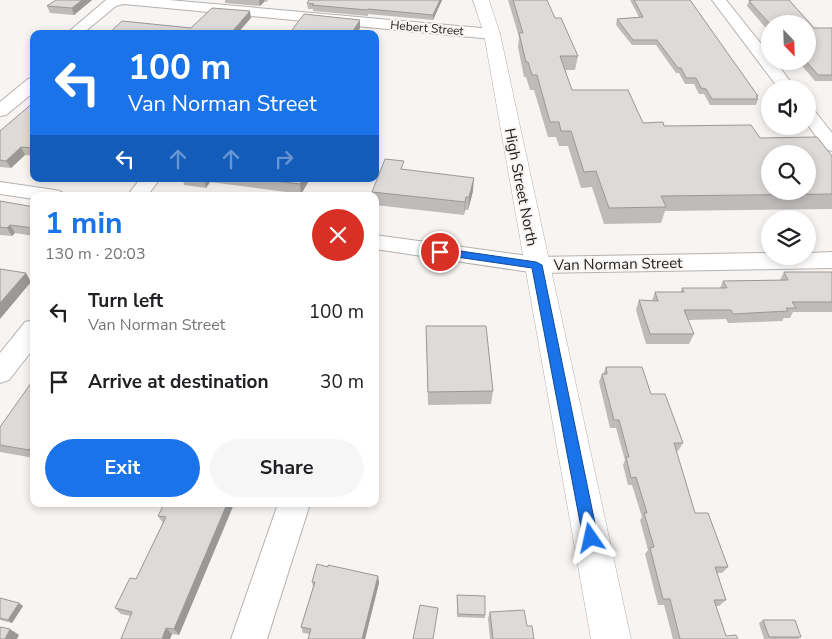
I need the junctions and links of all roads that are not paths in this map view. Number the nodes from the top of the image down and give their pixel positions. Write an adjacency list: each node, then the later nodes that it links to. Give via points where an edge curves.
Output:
1 (124, 0): 5 (street, Hebert Street); 7 (street, via 111,3); 8 (street, via 126,5)
2 (288, 0): 5 (street)
3 (481, 0): 9 (main road, High Street North)
4 (718, 0): 11 (street)
5 (277, 14): 6 (street); 9 (street, Hebert Street)
6 (266, 27)
7 (78, 30)
8 (97, 30)
9 (492, 34): 23 (main road, High Street North)
10 (30, 69): 13 (street)
11 (781, 80)
12 (30, 86): 14 (street)
13 (0, 93)
14 (0, 111)
15 (816, 124): 16 (street)
16 (832, 145)
17 (148, 182): 20 (street)
18 (0, 188): 19 (street)
19 (30, 192)
20 (140, 192)
21 (379, 249): 23 (street, Van Norman Street)
22 (832, 260): 23 (street, Van Norman Street)
23 (536, 265): 28 (main road, High Street North)
24 (30, 334): 25 (street)
25 (0, 372)
26 (293, 507): 27 (street)
27 (249, 639)
28 (610, 639)

